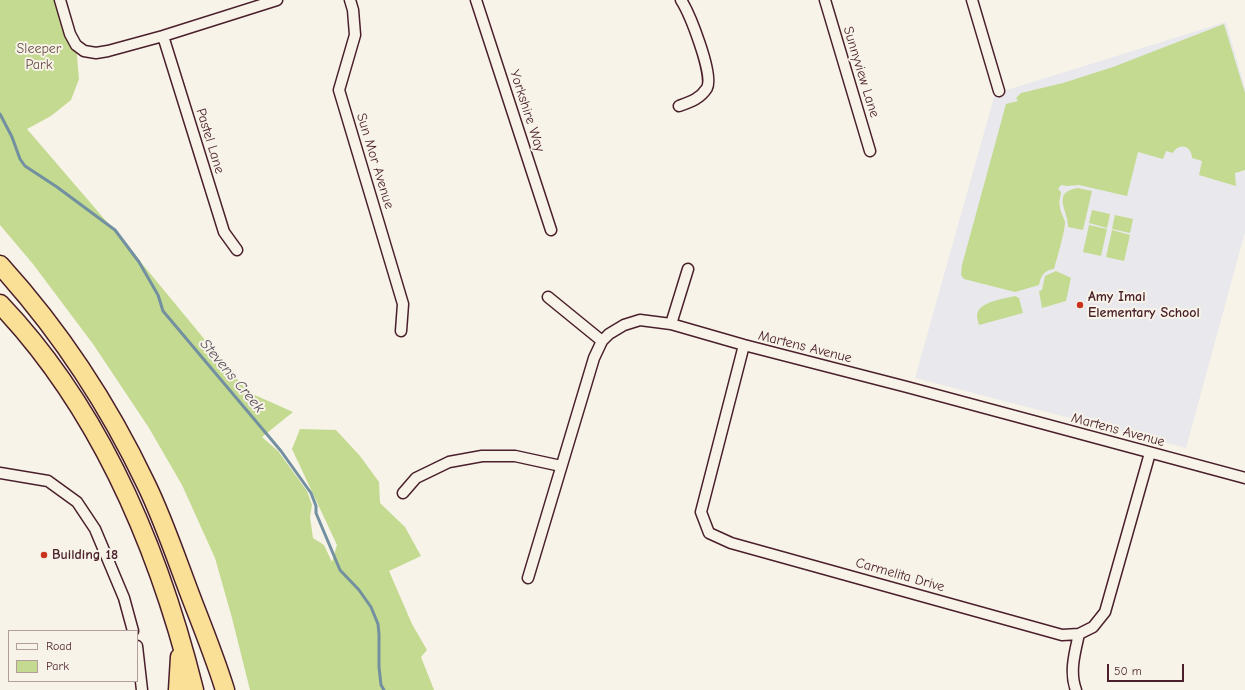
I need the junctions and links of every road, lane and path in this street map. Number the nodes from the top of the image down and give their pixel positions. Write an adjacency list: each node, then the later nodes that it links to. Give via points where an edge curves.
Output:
1 (60, 0): 8 (street, via 70,34 76,45 84,51 108,51)
2 (277, 0): 8 (street)
3 (350, 0): 19 (street, Sun Mor Avenue, via 355,34 338,90 403,304)
4 (476, 0): 12 (street, Yorkshire Way)
5 (681, 0): 10 (street, via 695,31 709,76 708,87 699,98)
6 (825, 0): 11 (street, Sunnyview Lane)
7 (972, 0): 9 (street)
8 (163, 36): 13 (street, Pastel Lane, via 224,232)
9 (999, 91)
10 (679, 106)
11 (870, 151)
12 (551, 230)
13 (237, 250)
14 (0, 265): 28 (highway, via 59,338 114,422 146,484)
15 (688, 269): 18 (street)
16 (548, 297): 20 (street)
17 (0, 304): 31 (highway, via 24,329 63,380 96,434 126,491 147,540)
18 (671, 324): 20 (street, Martens Avenue, via 640,320 624,325); 21 (street, Martens Avenue)
19 (401, 331)
20 (602, 341): 23 (street, Martens Avenue, via 594,358)
21 (744, 345): 22 (street, Martens Avenue); 30 (street, Carmelita Drive, via 701,512 709,532 731,543 1062,635)
22 (1150, 453): 25 (street, Martens Avenue); 30 (street, via 1105,612 1093,627)
23 (561, 466): 26 (street, via 515,456 482,456 449,462 416,478); 27 (street, Martens Avenue)
24 (0, 473): 29 (street, via 48,481 77,502 95,529 124,598)
25 (1245, 478)
26 (403, 493)
27 (528, 578)
28 (193, 604): 36 (highway); 37 (highway)
29 (133, 630)
30 (1079, 634): 38 (street, via 1074,660 1073,683)
31 (182, 640): 34 (highway); 35 (highway)
32 (138, 655): 33 (street)
33 (142, 690)
34 (178, 690)
35 (194, 690)
36 (216, 690)
37 (226, 690)
38 (1076, 690)

